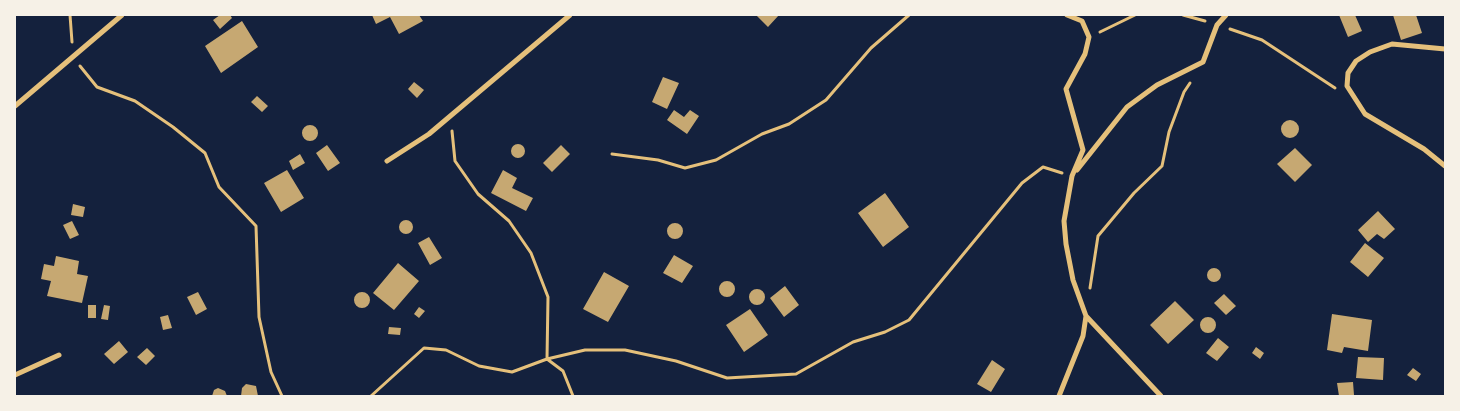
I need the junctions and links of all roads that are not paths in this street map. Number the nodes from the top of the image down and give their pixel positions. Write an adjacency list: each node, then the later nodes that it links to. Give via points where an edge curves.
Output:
1 (122, 15): 6 (street)
2 (570, 15): 7 (street, via 429,134)
3 (1067, 15): 9 (street, via 1082,21 1090,37 1085,54 1066,89 1083,150)
4 (1226, 15): 9 (street, via 1217,25 1203,62 1157,85 1127,107)
5 (1445, 49): 8 (street, via 1392,44 1370,52 1356,61 1348,73 1347,86 1365,114 1424,149)
6 (15, 106)
7 (387, 162)
8 (1445, 166)
9 (1072, 176): 10 (street, via 1064,222 1065,238 1073,280)
10 (1086, 316): 13 (street, via 1083,336); 14 (street)
11 (59, 355): 12 (street)
12 (15, 375)
13 (1059, 396)
14 (1161, 396)

